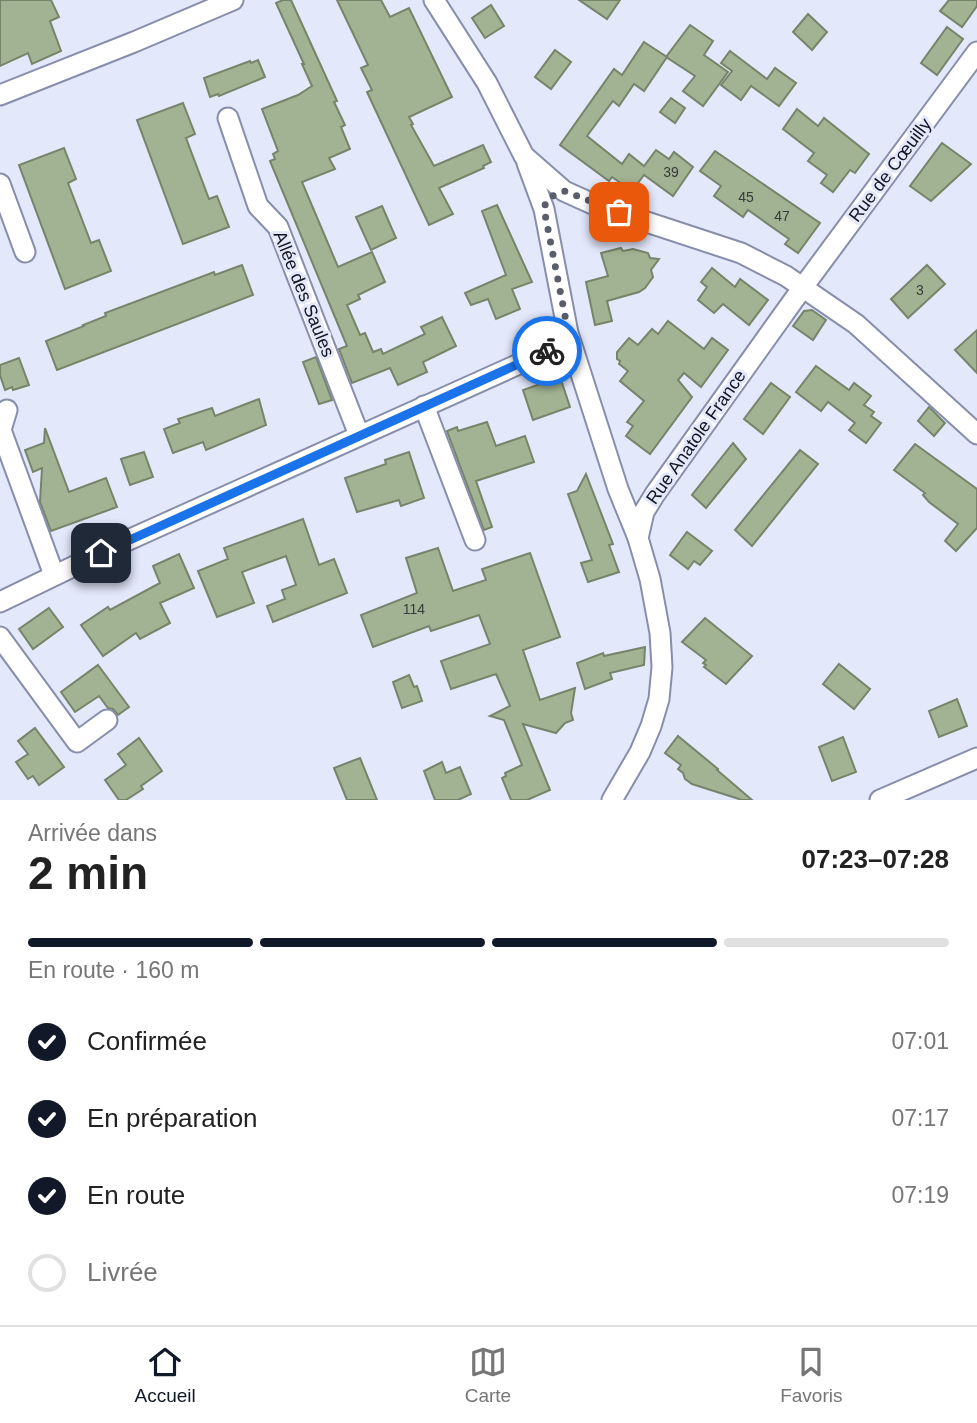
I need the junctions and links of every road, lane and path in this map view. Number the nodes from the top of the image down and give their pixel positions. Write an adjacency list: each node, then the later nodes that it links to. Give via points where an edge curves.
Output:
1 (233, 0): 4 (street)
2 (434, 0): 6 (street, via 487,83)
3 (977, 52): 11 (street, Rue de Cœuilly)
4 (0, 94)
5 (228, 118): 16 (street, Allée des Saules, via 258,206 278,227)
6 (524, 156): 8 (street); 9 (street)
7 (0, 184): 10 (street)
8 (564, 191): 9 (street, via 550,197); 11 (street, via 741,253)
9 (544, 209): 12 (street)
10 (25, 252)
11 (803, 287): 15 (street, via 856,324); 18 (street, Rue Anatole France)
12 (570, 341): 13 (street); 17 (street)
13 (424, 406): 16 (street); 20 (street)
14 (7, 410): 21 (street, via 1,430)
15 (977, 433)
16 (359, 435): 21 (street)
17 (618, 489): 18 (street, via 636,496); 19 (street)
18 (655, 494): 19 (street, Rue Anatole France, via 644,512)
19 (638, 538): 26 (street, via 660,633 659,699 643,743)
20 (475, 540)
21 (54, 575): 22 (street)
22 (0, 602)
23 (0, 637): 24 (street, via 78,742)
24 (107, 720)
25 (977, 758): 27 (street)
26 (612, 800)
27 (880, 800)

